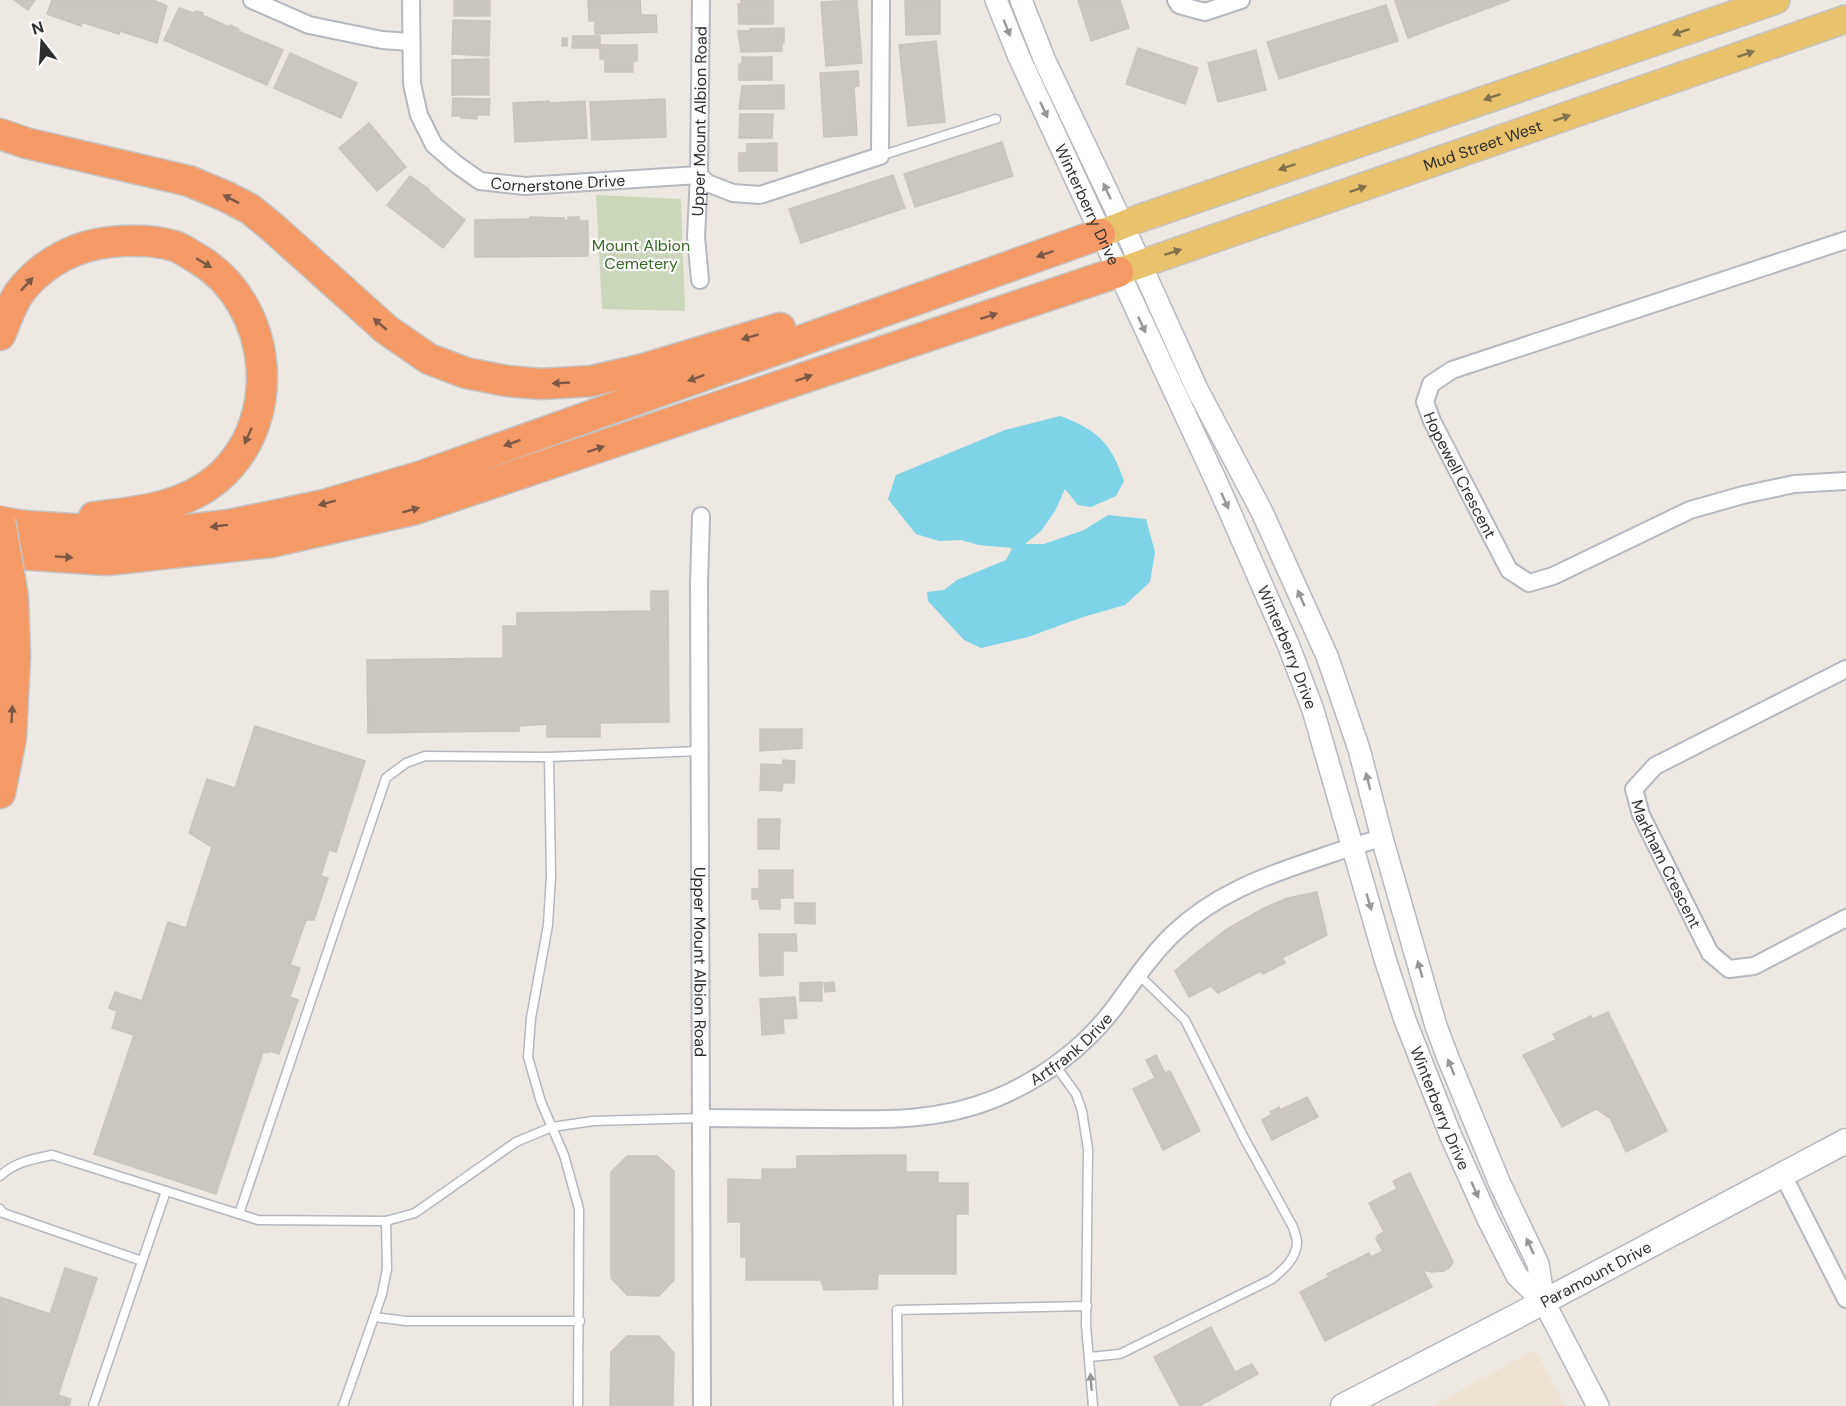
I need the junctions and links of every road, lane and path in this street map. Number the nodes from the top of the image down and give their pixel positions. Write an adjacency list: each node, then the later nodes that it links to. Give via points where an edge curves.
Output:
1 (252, 0): 11 (street, via 309,25)
2 (411, 0): 11 (street, Cornerstone Drive)
3 (701, 0): 15 (street, Upper Mount Albion Road)
4 (881, 0): 14 (street)
5 (996, 0): 16 (street, Winterberry Drive, one-way to 16, via 1019,57)
6 (1021, 0): 16 (street, Winterberry Drive, one-way to 6)
7 (1176, 0): 8 (street, via 1205,12)
8 (1241, 0)
9 (1776, 0): 16 (main road, one-way to 16)
10 (1846, 20): 18 (main road, Mud Street West, one-way to 10)
11 (410, 42): 15 (street, Cornerstone Drive, via 418,115 434,145 480,181 525,186)
12 (996, 119): 14 (lane)
13 (0, 134): 20 (highway, one-way to 13, via 808,320 591,381 507,381 466,374 429,359 387,330 258,215 227,197 189,181)
14 (880, 156): 15 (street, via 760,195 733,193)
15 (699, 175): 19 (street, Upper Mount Albion Road, via 696,237)
16 (1111, 229): 18 (street, Winterberry Drive); 20 (highway, one-way to 20)
17 (1846, 240): 22 (street, Hopewell Crescent, via 1452,370 1431,384 1425,402 1509,570 1529,583 1553,576 1690,510 1794,484)
18 (1129, 267): 25 (highway, one-way to 18, via 107,560 260,544 412,510); 30 (street, Winterberry Drive, one-way to 18, via 1359,749 1327,656 1262,512); 31 (street, Winterberry Drive, one-way to 31, via 1288,644 1313,710)
19 (700, 280)
20 (969, 281): 24 (highway, one-way to 24, via 422,476 324,505 228,525 150,534)
21 (0, 335): 24 (highway, one-way to 24, via 23,287 66,254 91,244 147,241 176,246 213,268 237,295 259,342 263,374 260,405 249,438 233,463 198,491 145,511)
22 (1846, 481)
23 (701, 516): 27 (street, Upper Mount Albion Road)
24 (9, 523): 29 (highway, one-way to 24, bridge, via 11,738 15,656)
25 (2, 552)
26 (1846, 669): 32 (street, Markham Crescent, via 1655,766 1635,789 1641,815 1710,953 1729,969 1754,966)
27 (700, 751): 28 (lane); 35 (street, Upper Mount Albion Road)
28 (549, 757): 36 (lane, via 549,925 531,1018 528,1057); 42 (lane, via 425,756 386,778)
29 (0, 793)
30 (1382, 838): 31 (street, Artfrank Drive); 46 (street, Winterberry Drive, one-way to 30, via 1538,1264 1500,1184 1436,1026)
31 (1353, 846): 33 (street, Artfrank Drive, via 1256,880 1222,897 1176,931); 46 (street, Winterberry Drive, one-way to 46, via 1405,1020 1450,1134 1516,1276)
32 (1846, 918)
33 (1138, 974): 34 (street, Artfrank Drive, via 1101,1024); 50 (lane, via 1185,1020 1293,1227 1297,1242 1292,1258 1272,1279 1120,1354)
34 (1055, 1065): 35 (street, Artfrank Drive, via 994,1099 932,1117); 47 (lane, via 1076,1094 1088,1149)
35 (702, 1118): 36 (lane, via 593,1121); 54 (street, Upper Mount Albion Road)
36 (552, 1127): 43 (lane, via 516,1142 415,1213); 49 (lane, via 579,1209)
37 (1846, 1141): 38 (main road, Paramount Drive)
38 (1783, 1175): 45 (street); 46 (main road, Paramount Drive)
39 (0, 1176): 40 (lane, via 31,1159 52,1155)
40 (166, 1191): 42 (lane); 44 (lane)
41 (0, 1209): 44 (lane)
42 (239, 1214): 43 (lane, via 258,1220)
43 (386, 1221): 48 (lane, via 387,1269)
44 (142, 1262): 51 (lane)
45 (1846, 1299)
46 (1545, 1302): 57 (main road, Paramount Drive); 58 (street, Winterberry Drive)
47 (1087, 1306): 50 (lane); 55 (lane, via 897,1310)
48 (374, 1317): 49 (lane, via 406,1321); 52 (lane)
49 (579, 1321): 53 (lane)
50 (1089, 1358): 56 (lane, one-way to 50)
51 (93, 1406)
52 (343, 1406)
53 (578, 1406)
54 (702, 1406)
55 (898, 1406)
56 (1093, 1406)
57 (1343, 1406)
58 (1598, 1406)

